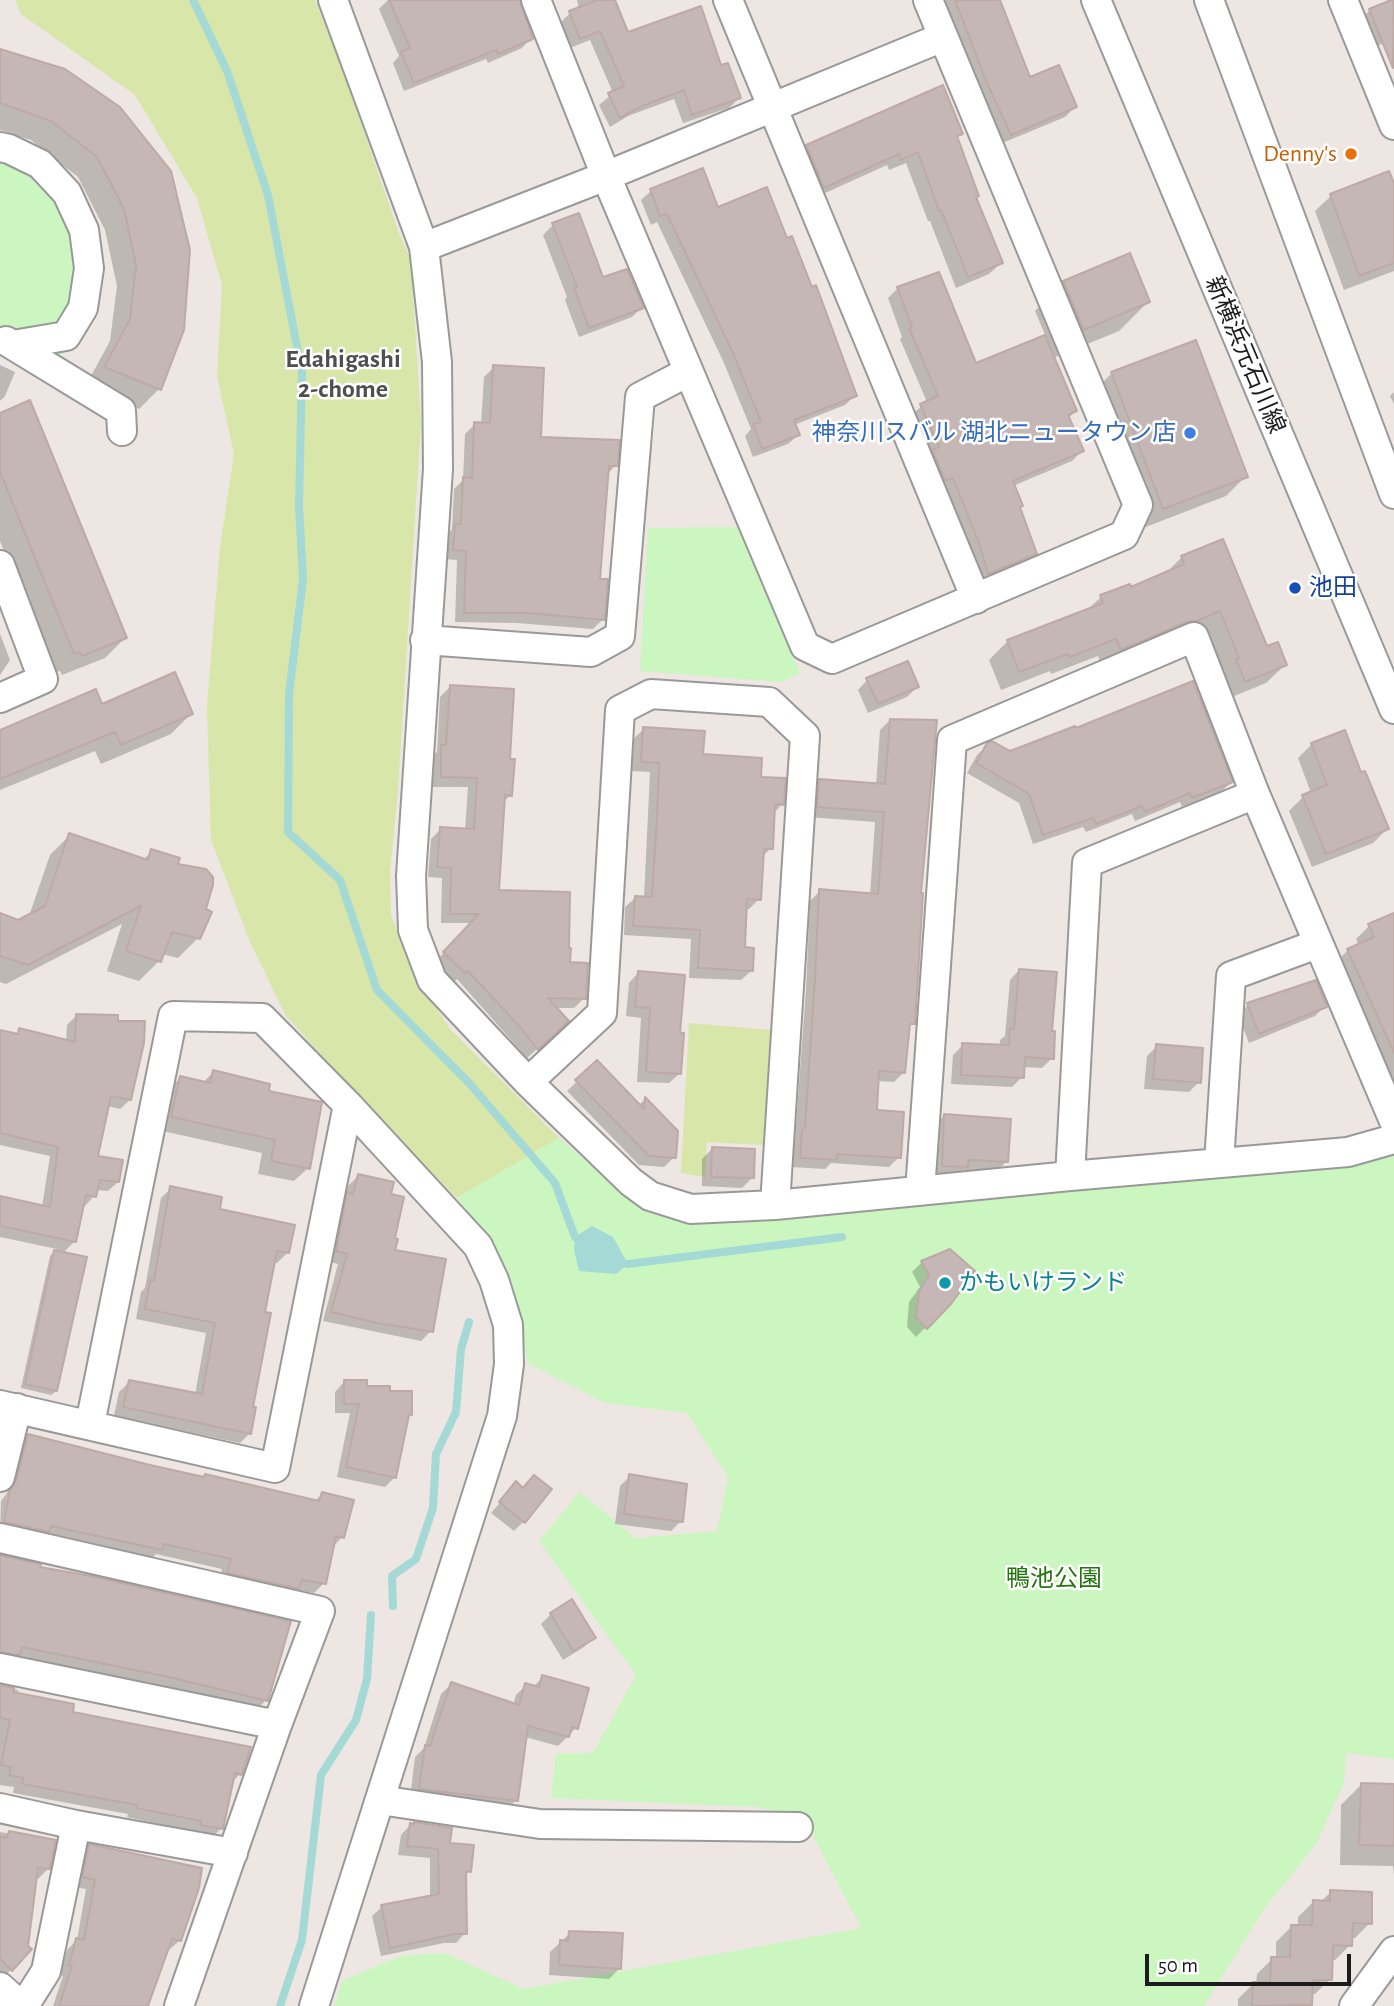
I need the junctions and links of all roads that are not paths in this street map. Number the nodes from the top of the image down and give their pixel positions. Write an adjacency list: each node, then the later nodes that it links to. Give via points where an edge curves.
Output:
1 (333, 0): 13 (street)
2 (536, 0): 12 (street)
3 (728, 0): 9 (street)
4 (928, 0): 8 (street)
5 (1096, 0): 22 (street, 新横浜元石川線)
6 (1209, 0): 17 (street)
7 (1343, 0): 10 (street)
8 (943, 37): 9 (street); 19 (street, via 1138,505 1124,535)
9 (772, 107): 12 (street); 19 (street)
10 (1394, 125)
11 (0, 147): 14 (street, via 40,164 67,193 85,230 89,268 83,308 66,336)
12 (606, 176): 13 (street); 15 (street)
13 (424, 247): 20 (street, via 438,402 438,468)
14 (7, 342): 16 (street, via 121,411)
15 (688, 372): 19 (street, via 805,646 832,659); 20 (street, via 640,397 620,636 591,652)
16 (122, 431)
17 (1394, 494)
18 (0, 565): 21 (street, via 43,679)
19 (976, 598)
20 (425, 640): 25 (street, via 411,876 414,930 432,979)
21 (0, 698)
22 (1394, 709)
23 (1255, 794): 24 (street); 30 (street, via 1087,863); 31 (street, via 1194,637 952,740)
24 (1317, 944): 27 (street); 29 (street, via 1231,976)
25 (528, 1082): 32 (street, via 650,1196 691,1209); 32 (street, via 602,1013 620,710 651,694 769,702 805,736)
26 (348, 1105): 34 (street, via 275,1468); 34 (street, via 262,1018 173,1016); 39 (street, via 478,1246 508,1325 509,1364 502,1416)
27 (1394, 1121)
28 (1394, 1139): 29 (street, via 1348,1152)
29 (1219, 1163): 30 (street)
30 (1070, 1176): 31 (street)
31 (920, 1191): 32 (street)
32 (775, 1205)
33 (8, 1406): 34 (street); 35 (street)
34 (90, 1424)
35 (0, 1477)
36 (0, 1538): 38 (street, via 320,1611)
37 (0, 1668): 38 (street)
38 (277, 1725): 43 (street)
39 (380, 1800): 42 (street, via 540,1824); 48 (street)
40 (0, 1808): 41 (street)
41 (76, 1825): 43 (street); 46 (street, via 46,1971)
42 (798, 1827)
43 (233, 1853): 47 (street)
44 (1394, 1951): 49 (street)
45 (0, 1987): 46 (street)
46 (22, 2006)
47 (179, 2006)
48 (314, 2006)
49 (1354, 2006)

